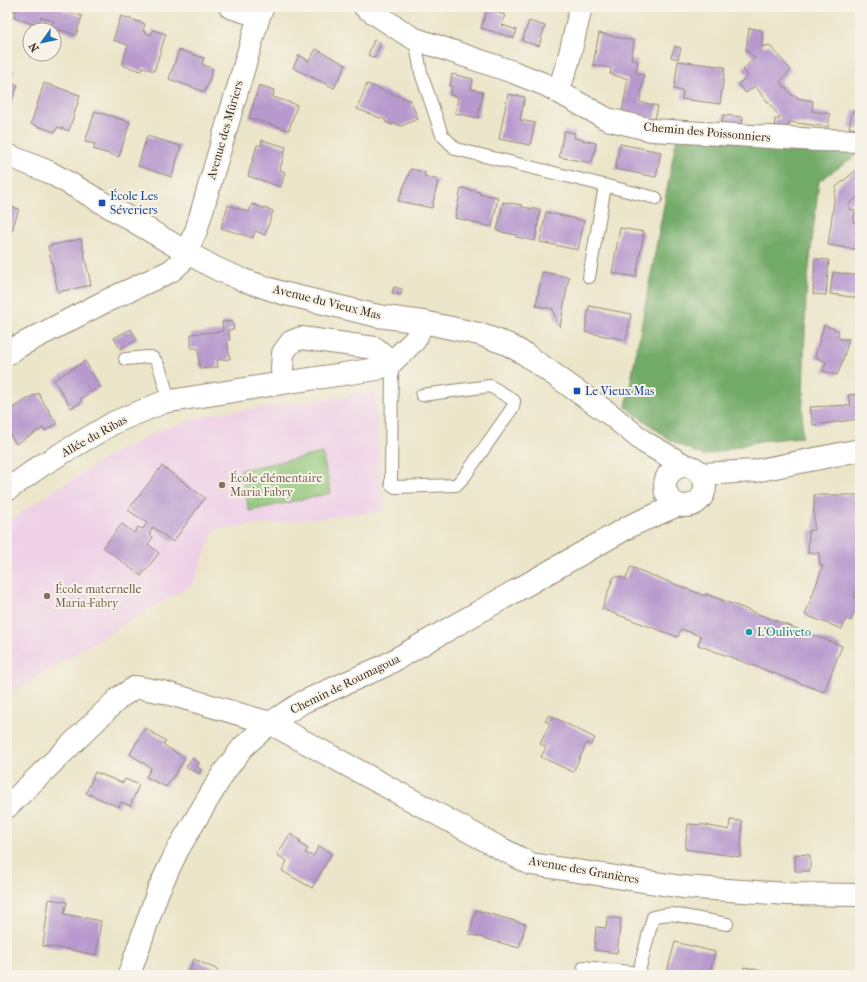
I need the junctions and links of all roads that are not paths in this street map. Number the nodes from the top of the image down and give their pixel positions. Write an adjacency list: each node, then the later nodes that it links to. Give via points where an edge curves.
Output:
1 (230, 7): 4 (street)
2 (365, 7): 5 (street, Chemin des Poissonniers)
3 (581, 7): 6 (street)
4 (261, 12): 11 (street, Avenue des Mûriers, via 196,231)
5 (415, 39): 6 (street, Chemin des Poissonniers, via 513,72); 9 (lane, via 422,73 442,135 456,149)
6 (558, 92): 7 (street, Chemin des Poissonniers, via 607,119 652,130)
7 (860, 141)
8 (7, 155): 11 (street, Avenue du Vieux Mas, via 49,172)
9 (605, 186): 10 (lane); 12 (lane)
10 (656, 198)
11 (186, 252): 13 (street, Avenue du Vieux Mas, via 217,269 282,293 378,316); 14 (street, via 181,262 171,271 104,302)
12 (589, 277)
13 (423, 322): 16 (street, via 415,340); 20 (street, Avenue du Vieux Mas, via 479,334 507,344 611,415)
14 (7, 354)
15 (126, 360): 19 (lane, via 152,357 156,360)
16 (392, 362): 17 (street, Allée du Ribas, via 377,369); 17 (street, via 375,348 300,338 291,342 283,353); 18 (lane, via 391,484 395,487 456,485 513,407 514,401 490,386)
17 (283, 383): 19 (street, Allée du Ribas)
18 (422, 395)
19 (169, 401): 24 (street, Allée du Ribas, via 115,422 42,465)
20 (644, 442): 22 (street, Avenue du Vieux Mas); 25 (street, Avenue du Vieux Mas)
21 (860, 450): 23 (street)
22 (694, 470): 23 (street); 25 (street, via 680,467 670,473 667,477); 26 (street, via 704,480)
23 (755, 471): 26 (street)
24 (7, 490)
25 (669, 493): 26 (street, via 684,507 691,506); 27 (street, Chemin de Roumagoua, via 632,525 384,666 304,702)
26 (702, 498)
27 (270, 723): 28 (street, via 163,692 136,687 120,697); 29 (street, Avenue des Granières, via 531,864 682,886 784,894); 33 (street, Chemin de Roumagoua, via 243,748 224,772 178,849 158,891)
28 (7, 808)
29 (860, 895)
30 (727, 924): 32 (lane, via 672,914 653,917)
31 (584, 967): 32 (lane)
32 (638, 974)
33 (129, 975)

